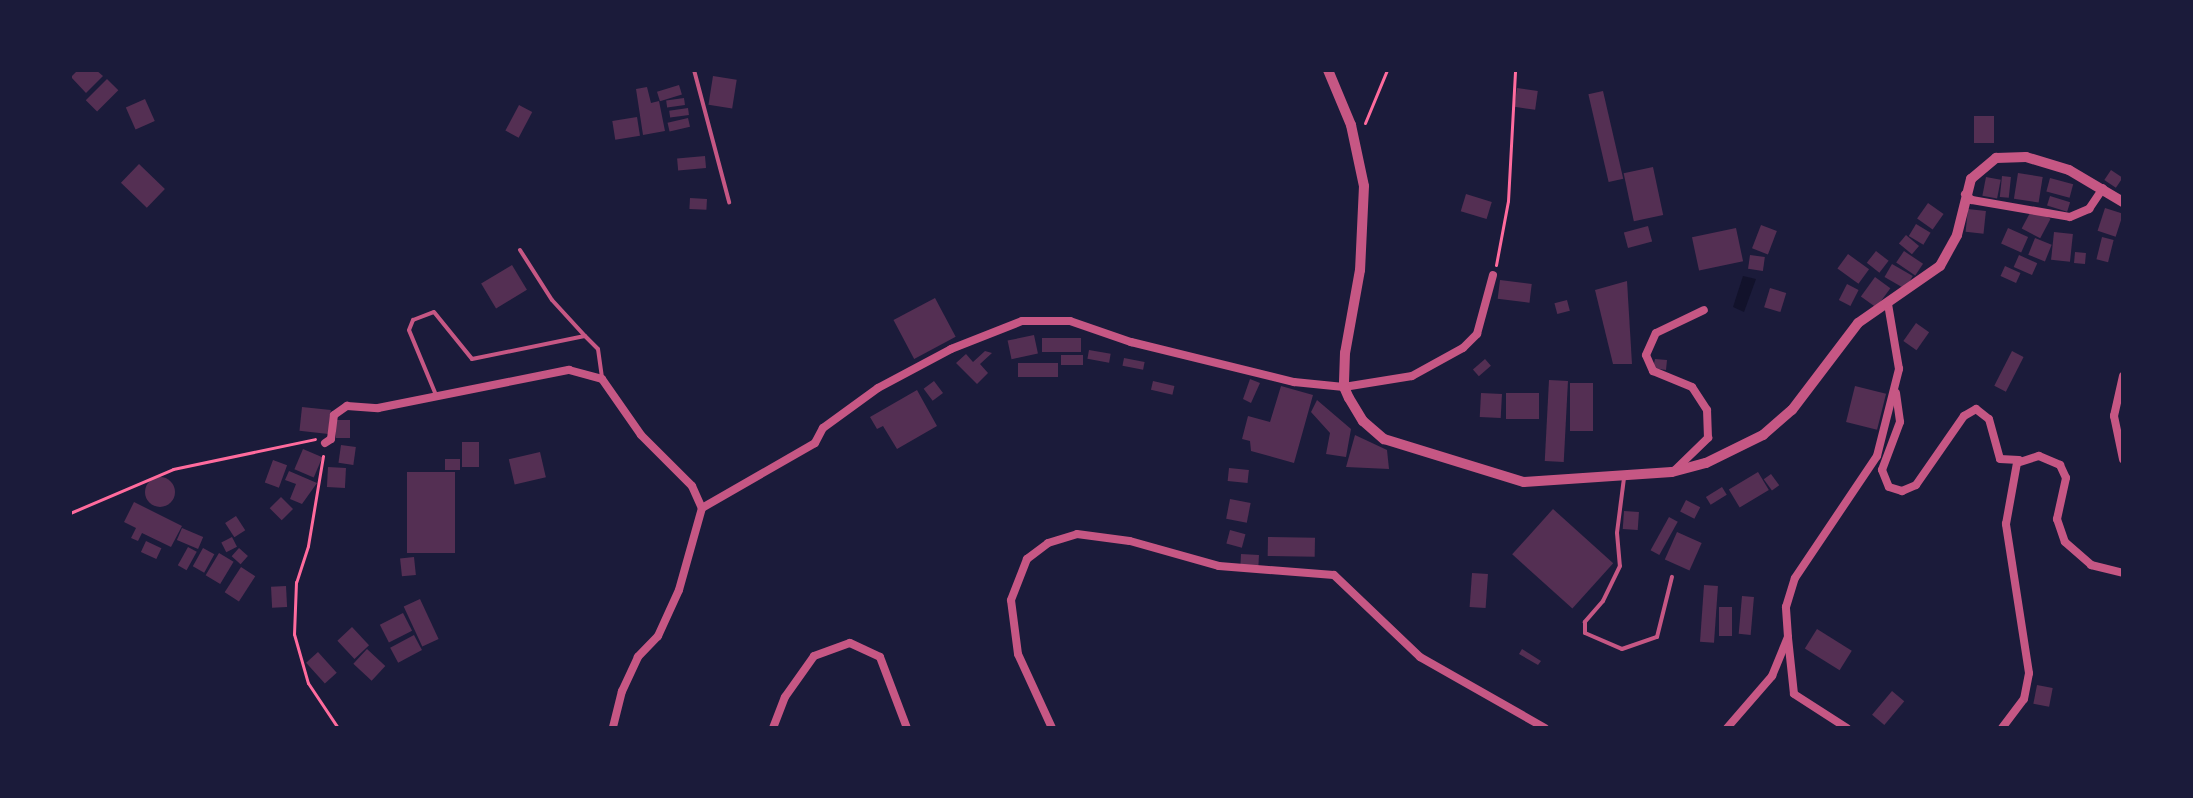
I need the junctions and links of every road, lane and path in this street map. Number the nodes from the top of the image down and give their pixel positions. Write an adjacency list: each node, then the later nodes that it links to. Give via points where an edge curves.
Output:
1 (694, 70): 8 (lane)
2 (1328, 70): 5 (street)
3 (1387, 70): 5 (path, via 1371,116 1363,127)
4 (1515, 70): 11 (path, via 1508,201)
5 (1351, 125): 17 (street, via 1364,211)
6 (2103, 188): 7 (street, via 2089,209 2070,217 1972,200); 7 (street, via 2069,170 2004,156 1981,167); 9 (street)
7 (1965, 193): 12 (street, via 1957,235 1940,266)
8 (729, 202)
9 (2123, 202)
10 (520, 250): 14 (lane, via 552,300)
11 (1493, 275): 17 (street, via 1477,334 1463,348 1412,376)
12 (1888, 304): 18 (street, via 1898,340); 23 (street, via 1858,323 1772,428 1706,463)
13 (1704, 310): 23 (street, via 1656,333 1646,355 1653,371 1692,387 1711,423 1708,438 1694,456)
14 (585, 336): 16 (lane, via 598,349); 19 (lane, via 472,359 440,314 426,313 413,320 409,330)
15 (2123, 376): 21 (street, via 2114,416)
16 (602, 379): 19 (street, via 569,370); 25 (street, via 641,435 692,486)
17 (1344, 387): 24 (street, via 1363,421 1384,439 1524,482); 25 (street, via 1294,382 1131,342 1070,321 1022,321 951,349 878,388 823,428 815,443)
18 (1896, 393): 22 (street, via 1900,422 1882,475 1889,487 1902,491 1916,485 1964,416 1976,409 1989,419 2000,459); 29 (street, via 1873,465 1825,527 1790,588)
19 (436, 395): 20 (street, via 378,408 338,410 330,443)
20 (325, 443): 26 (path, via 303,439 285,449 206,459 150,476); 30 (path, via 308,546 296,582 294,634 308,683)
21 (2123, 459)
22 (2020, 460): 27 (street, via 2039,456 2060,465 2066,478 2057,519 2065,542 2091,565); 38 (street, via 2012,477 2006,524 2029,673 2024,699)
23 (1672, 472): 24 (street)
24 (1624, 478): 28 (lane, via 1617,533 1620,566 1603,601 1585,622 1585,633 1622,649 1657,637)
25 (702, 508): 31 (street, via 679,590 658,636 638,657)
26 (70, 513)
27 (2123, 573)
28 (1672, 577)
29 (1788, 637): 36 (street, via 1772,676); 37 (street, via 1794,694)
30 (338, 728)
31 (613, 728)
32 (773, 728): 33 (street, via 785,697 814,656 850,643 868,646 880,657)
33 (907, 728)
34 (1052, 728): 35 (street, via 1018,654 1011,600 1027,559 1048,543 1077,534 1130,541 1219,566 1334,575 1420,657)
35 (1545, 728)
36 (1727, 728)
37 (1847, 728)
38 (2002, 728)

